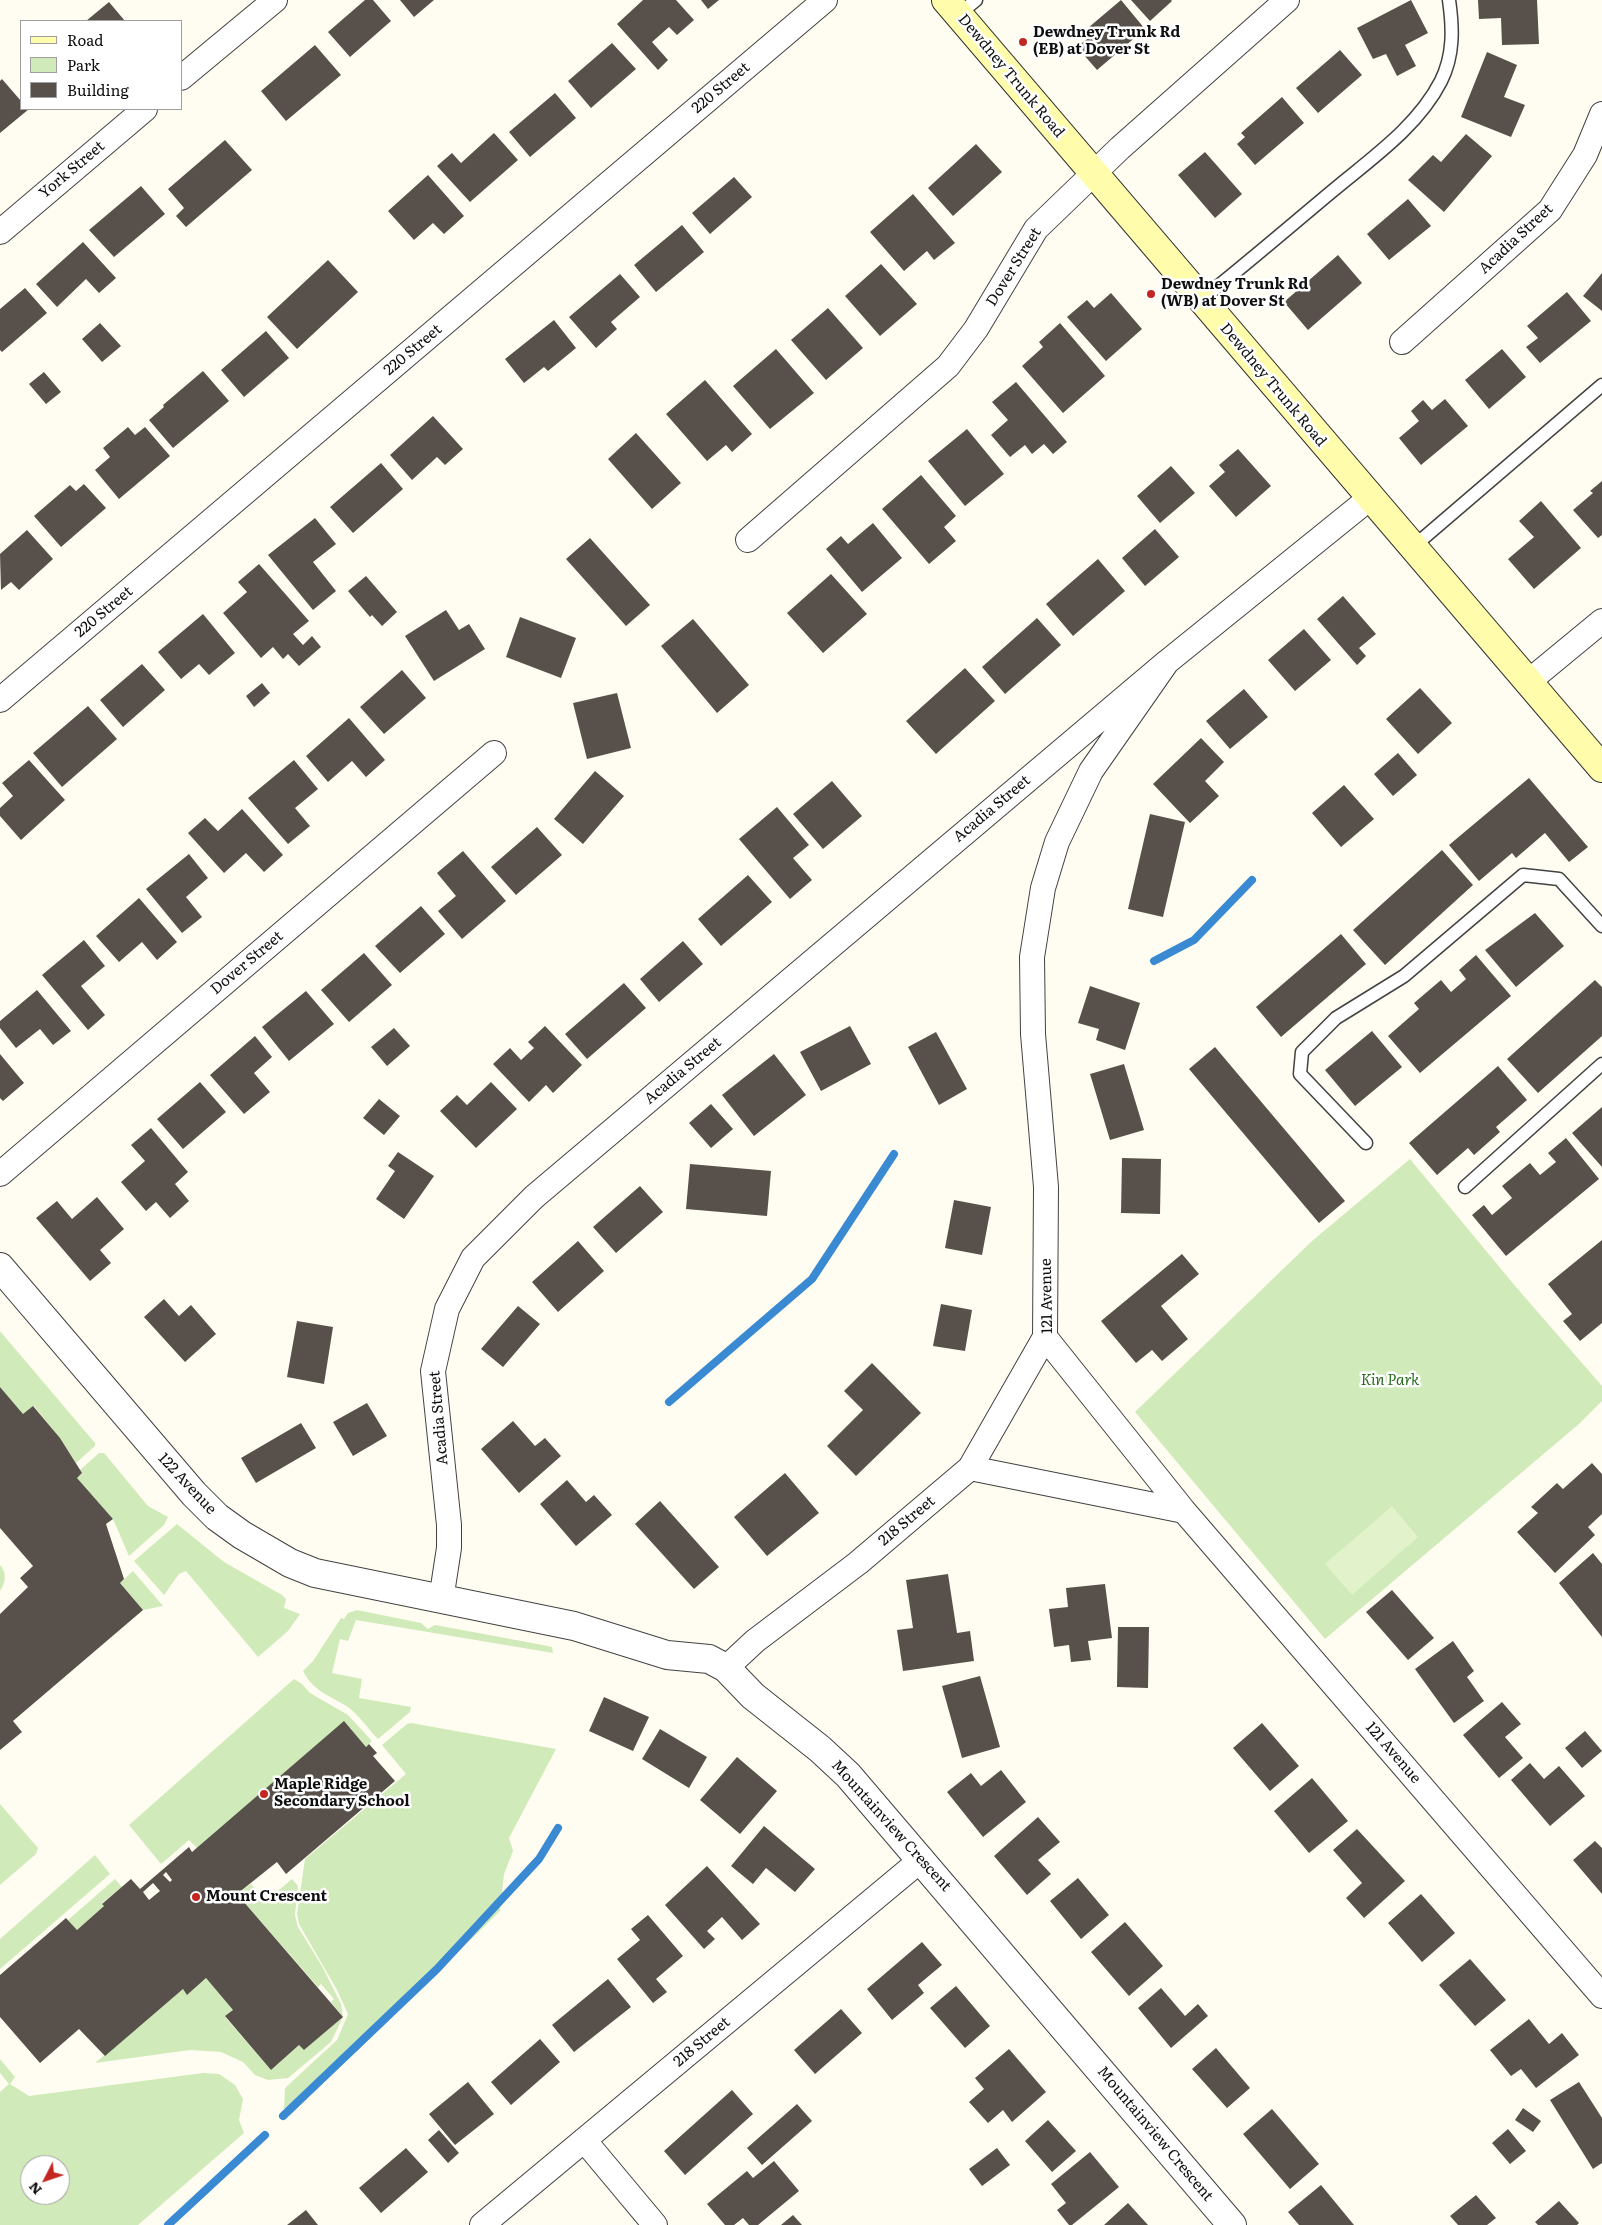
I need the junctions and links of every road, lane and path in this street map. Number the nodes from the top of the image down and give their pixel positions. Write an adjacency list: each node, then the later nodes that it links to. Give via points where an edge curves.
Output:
1 (275, 0): 6 (street)
2 (825, 0): 20 (street, 220 Street)
3 (1287, 0): 9 (street, Dover Street)
4 (1449, 0): 11 (lane, via 1453,31 1450,56 1442,80 1426,107 1394,139)
5 (960, 5): 9 (main road, Dewdney Trunk Road)
6 (182, 77)
7 (144, 110): 10 (street, York Street)
8 (1602, 114): 12 (street, Acadia Street, via 1585,155 1550,210)
9 (1093, 173): 11 (main road, Dewdney Trunk Road); 15 (street, Dover Street, via 1036,229 976,328 948,366)
10 (0, 232)
11 (1201, 300): 14 (main road, Dewdney Trunk Road)
12 (1402, 342)
13 (1602, 385): 16 (lane)
14 (1370, 498): 16 (main road, Dewdney Trunk Road); 18 (street, Acadia Street)
15 (748, 540)
16 (1413, 547): 19 (main road, Dewdney Trunk Road)
17 (1602, 621): 19 (street)
18 (1166, 662): 24 (street, Acadia Street, via 1091,771 1057,842 1043,888 1032,957); 33 (street, Acadia Street, via 534,1196 472,1258 447,1309 433,1371 449,1525 449,1548)
19 (1528, 682): 22 (main road, Dewdney Trunk Road)
20 (0, 700)
21 (494, 753): 27 (street, Dover Street)
22 (1602, 768)
23 (1602, 926): 26 (lane, via 1559,879 1523,875 1404,976 1336,1018 1302,1052 1300,1074)
24 (1033, 1034): 30 (street, 121 Avenue, via 1046,1187)
25 (1602, 1064): 28 (lane)
26 (1366, 1143)
27 (0, 1174)
28 (1465, 1187)
29 (0, 1267): 33 (street, 122 Avenue, via 194,1494 230,1526 266,1550 315,1573)
30 (1045, 1337): 31 (street, 218 Street); 32 (street, 121 Avenue)
31 (970, 1468): 32 (street); 34 (street, 218 Street)
32 (1184, 1511): 36 (street, 121 Avenue)
33 (440, 1600): 34 (street, Mountainview Crescent, via 574,1626 659,1653 701,1657)
34 (726, 1668): 35 (street, Mountainview Crescent, via 753,1696 835,1761)
35 (922, 1859): 37 (street, 218 Street); 40 (street, Mountainview Crescent)
36 (1602, 1996)
37 (584, 2140): 38 (street, 218 Street); 39 (street)
38 (482, 2225)
39 (655, 2225)
40 (1232, 2225)

